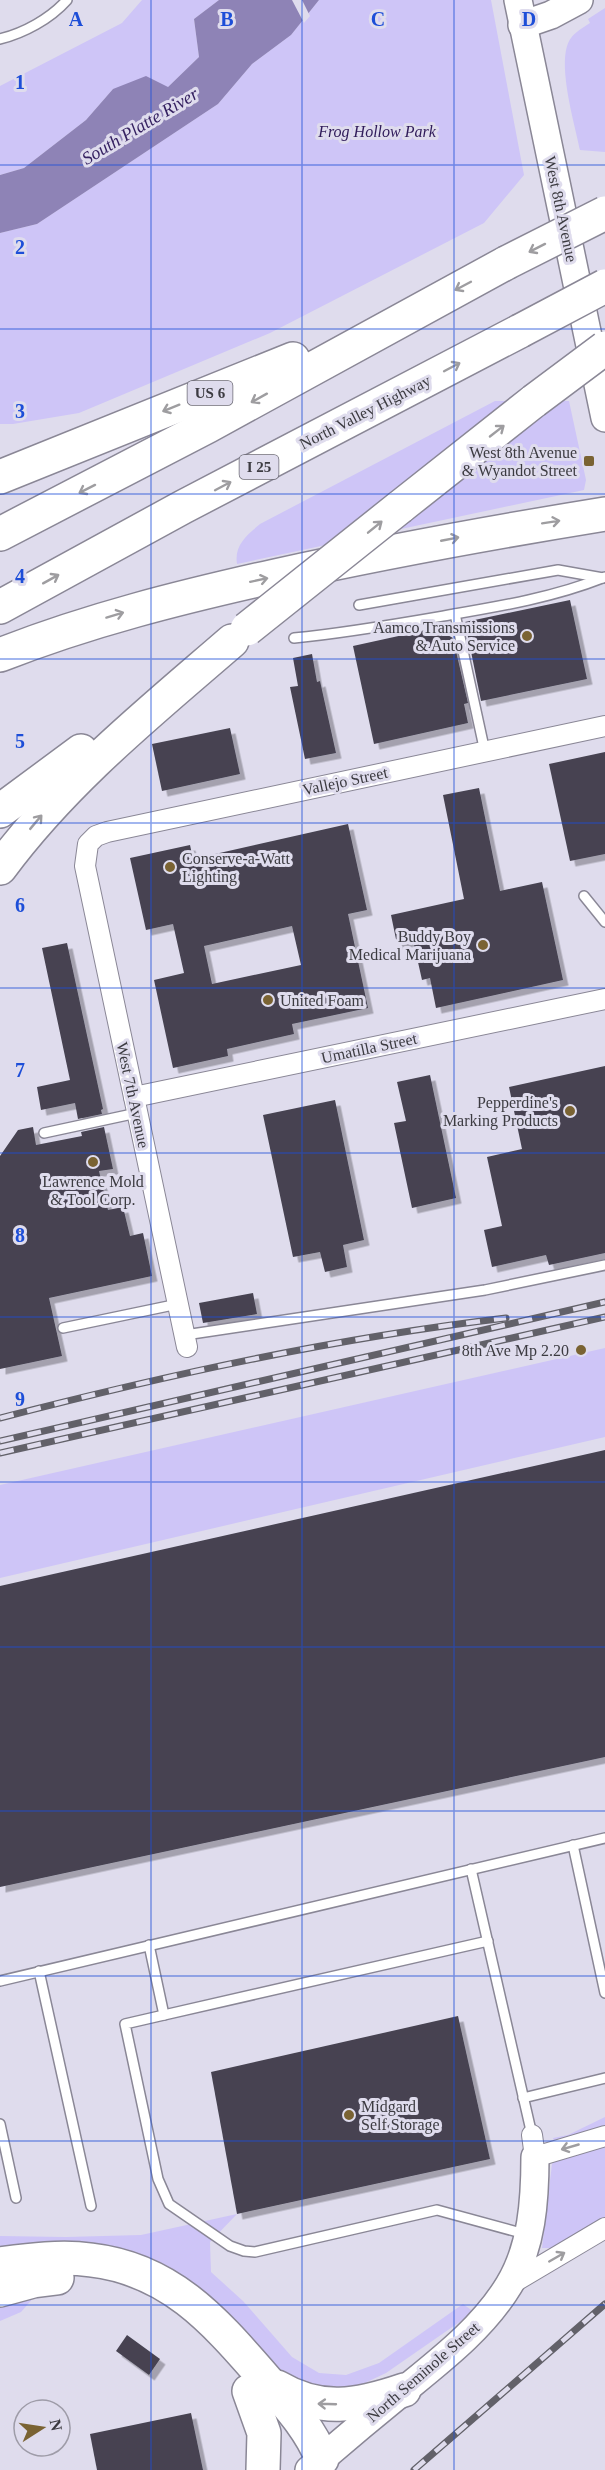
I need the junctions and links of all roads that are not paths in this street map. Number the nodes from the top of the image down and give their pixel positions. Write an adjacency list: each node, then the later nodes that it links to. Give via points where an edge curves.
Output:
1 (67, 0): 4 (lane)
2 (73, 0): 4 (lane)
3 (579, 0): 5 (main road, via 551,15)
4 (59, 8): 6 (lane, via 19,34)
5 (520, 12): 11 (main road, West 8th Avenue)
6 (0, 39)
7 (605, 213): 9 (highway, one-way to 9, bridge)
8 (605, 286): 17 (highway, North Valley Highway / I 25, one-way to 8, bridge)
9 (420, 308): 12 (highway, US 6, one-way to 12); 14 (highway, one-way to 14, via 208,426)
10 (605, 348): 20 (highway, one-way to 10, bridge)
11 (605, 415)
12 (0, 477)
13 (605, 514): 21 (highway, one-way to 13, via 113,615 176,598 439,541)
14 (0, 534)
15 (604, 577): 16 (lane, via 558,570); 18 (lane, via 523,602)
16 (359, 605)
17 (0, 607)
18 (455, 614): 19 (lane); 23 (lane)
19 (294, 638)
20 (232, 641): 24 (highway); 26 (highway, one-way to 20, via 82,774)
21 (0, 655)
22 (605, 726): 23 (street, Vallejo Street)
23 (485, 752): 25 (street, Vallejo Street, via 107,832)
24 (0, 811)
25 (88, 844): 30 (street, West 7th Avenue, via 85,866)
26 (0, 868)
27 (584, 896): 28 (lane)
28 (605, 922)
29 (605, 999): 30 (street, Umatilla Street)
30 (135, 1105): 31 (lane); 33 (street, West 7th Avenue)
31 (44, 1133)
32 (605, 1265): 35 (lane, via 485,1290)
33 (178, 1304): 34 (lane); 35 (street, West 7th Avenue)
34 (63, 1328)
35 (186, 1341)
36 (605, 1838): 37 (lane)
37 (573, 1845): 38 (lane); 43 (lane)
38 (471, 1869): 39 (lane); 40 (lane)
39 (488, 1941): 44 (lane); 46 (lane)
40 (149, 1945): 41 (lane); 44 (lane)
41 (39, 1971): 42 (lane); 51 (lane)
42 (0, 1981)
43 (605, 1993)
44 (164, 2015): 53 (lane, via 125,2024 158,2179 169,2204 230,2246 255,2252 437,2210)
45 (605, 2078): 46 (lane)
46 (523, 2098): 49 (lane)
47 (0, 2124): 50 (lane)
48 (605, 2136): 49 (street, one-way to 49)
49 (533, 2146): 53 (main road, North Seminole Street, via 534,2193)
50 (16, 2198)
51 (92, 2206)
52 (605, 2228): 55 (street, one-way to 52)
53 (528, 2234): 55 (main road, North Seminole Street)
54 (0, 2264): 57 (highway, via 91,2260 137,2272 169,2286 195,2304)
55 (509, 2284): 58 (main road, North Seminole Street, via 461,2342)
56 (0, 2290): 59 (highway, via 33,2281 68,2278 100,2281 134,2291 182,2318)
57 (242, 2352): 58 (highway, one-way to 57, via 358,2403 318,2404 275,2386); 60 (highway, via 314,2439)
58 (404, 2390): 60 (main road, North Seminole Street)
59 (249, 2391): 60 (highway); 61 (highway, via 264,2433)
60 (315, 2464)
61 (263, 2470)

